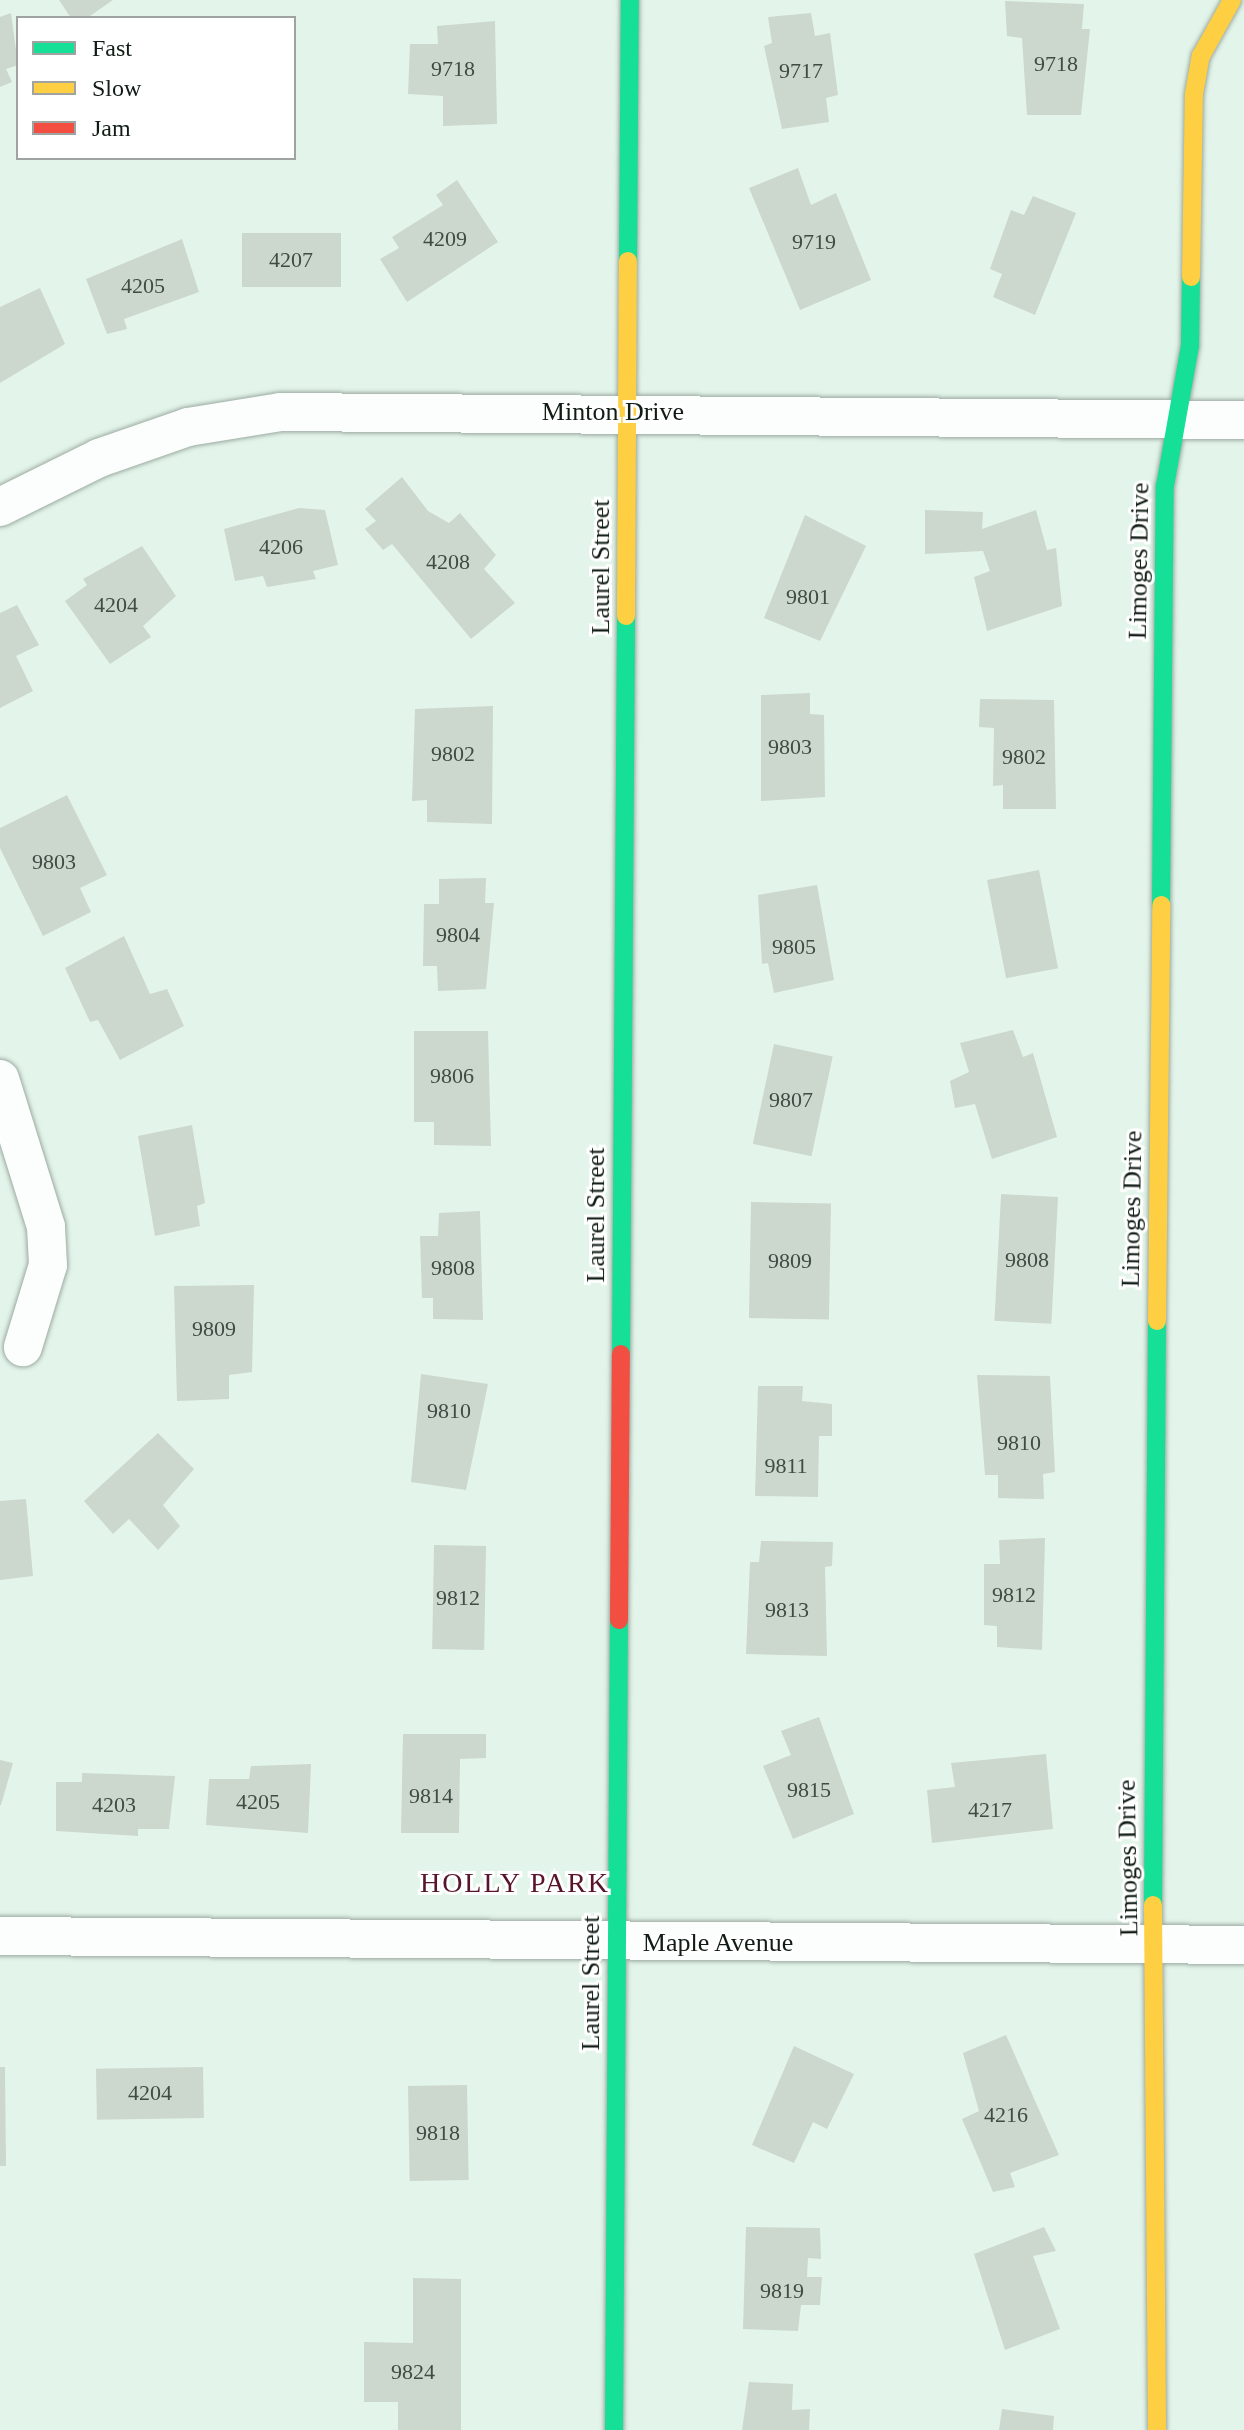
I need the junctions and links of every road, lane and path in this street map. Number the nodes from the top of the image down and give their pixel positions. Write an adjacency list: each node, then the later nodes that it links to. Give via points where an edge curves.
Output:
1 (630, 0): 3 (street, Laurel Street)
2 (1232, 0): 4 (street, Limoges Drive, via 1201,56 1194,94 1190,346)
3 (628, 412): 4 (street, Minton Drive); 6 (street, Minton Drive, via 329,411 230,419 99,458); 10 (street, Laurel Street)
4 (1172, 420): 5 (street, Minton Drive); 11 (street, Limoges Drive, via 1165,502)
5 (1244, 420)
6 (0, 507)
7 (0, 1079): 8 (street, via 46,1227 48,1265)
8 (23, 1347)
9 (0, 1936): 10 (street, Maple Avenue)
10 (617, 1943): 11 (street, Maple Avenue); 13 (street, Laurel Street)
11 (1156, 1945): 12 (street, Maple Avenue); 14 (street, Limoges Drive)
12 (1244, 1945)
13 (614, 2430)
14 (1157, 2430)

